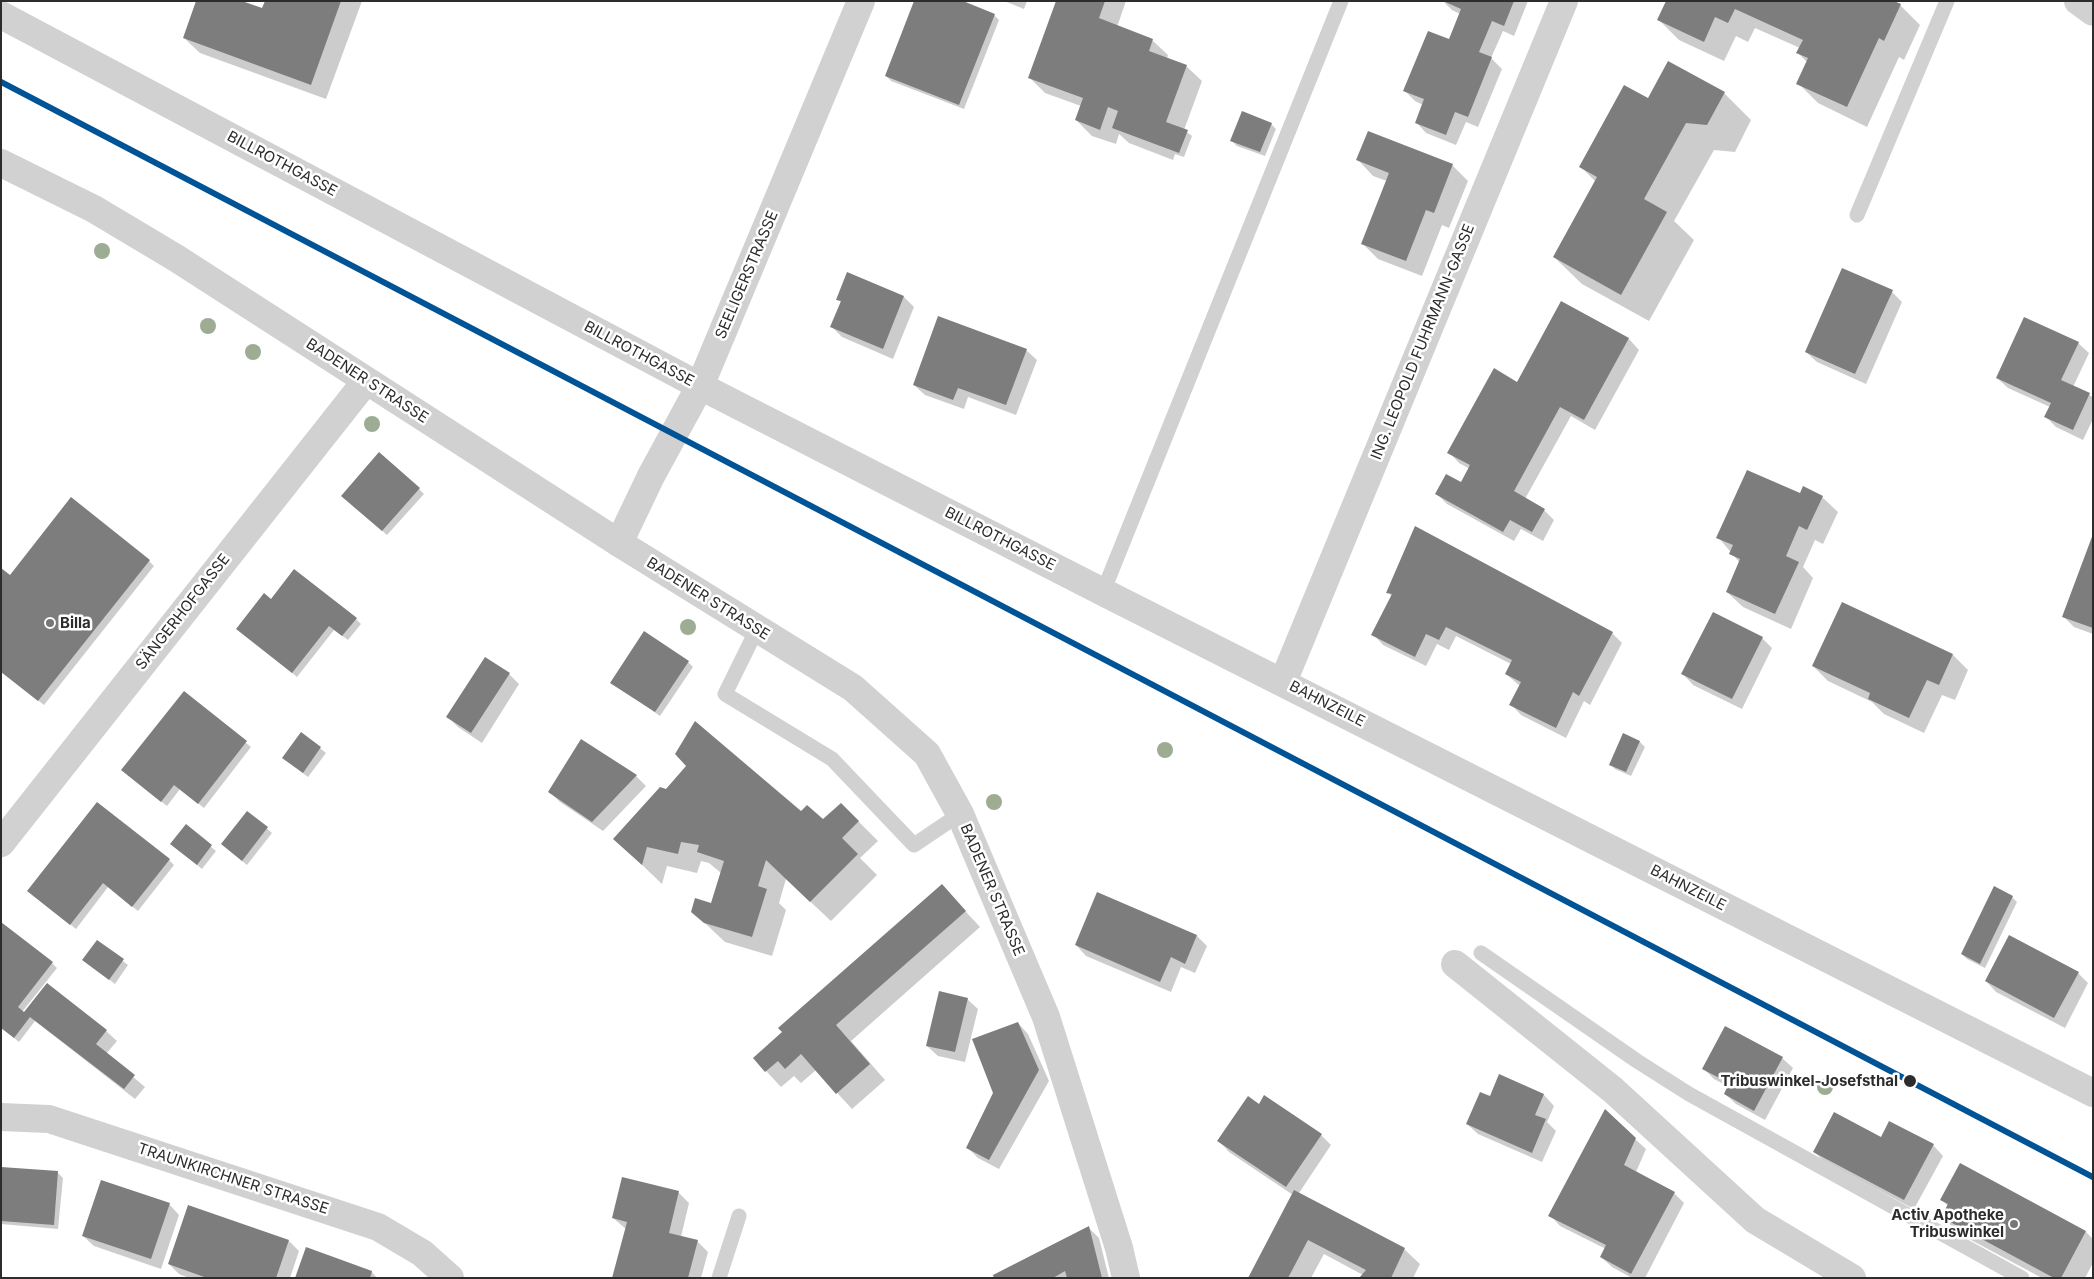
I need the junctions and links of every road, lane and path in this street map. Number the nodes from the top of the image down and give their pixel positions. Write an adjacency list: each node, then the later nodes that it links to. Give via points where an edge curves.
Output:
1 (861, 1): 11 (street, SEELIGERSTRASSE)
2 (1342, 1): 13 (lane)
3 (1564, 1): 15 (street, ING. LEOPOLD FUHRMANN-GASSE)
4 (1948, 1): 9 (lane)
5 (2078, 1): 6 (street)
6 (2093, 12)
7 (1, 15): 11 (street, BILLROTHGASSE)
8 (1, 163): 10 (street, BADENER STRASSE, via 94,209)
9 (1858, 214)
10 (366, 381): 12 (street, BADENER STRASSE); 17 (street, SÄNGERHOFGASSE)
11 (700, 386): 12 (street, SEELIGERSTRASSE); 13 (street, BILLROTHGASSE)
12 (619, 543): 14 (street, BADENER STRASSE)
13 (1103, 592): 15 (street, BILLROTHGASSE)
14 (757, 629): 16 (street, BADENER STRASSE, via 853,688 927,754); 16 (lane, via 725,694 832,759 914,845)
15 (1283, 682): 20 (street, BAHNZEILE)
16 (960, 814): 25 (street, BADENER STRASSE, via 1046,1017)
17 (1, 843)
18 (1481, 953): 27 (lane, via 1689,1094)
19 (1455, 964): 26 (street, via 1613,1090 1755,1220)
20 (2093, 1093)
21 (1, 1117): 23 (street, TRAUNKIRCHNER STRASSE, via 49,1119 378,1227 422,1253)
22 (739, 1216): 24 (lane)
23 (450, 1278)
24 (719, 1278)
25 (1126, 1278)
26 (1852, 1278)
27 (2022, 1278)

